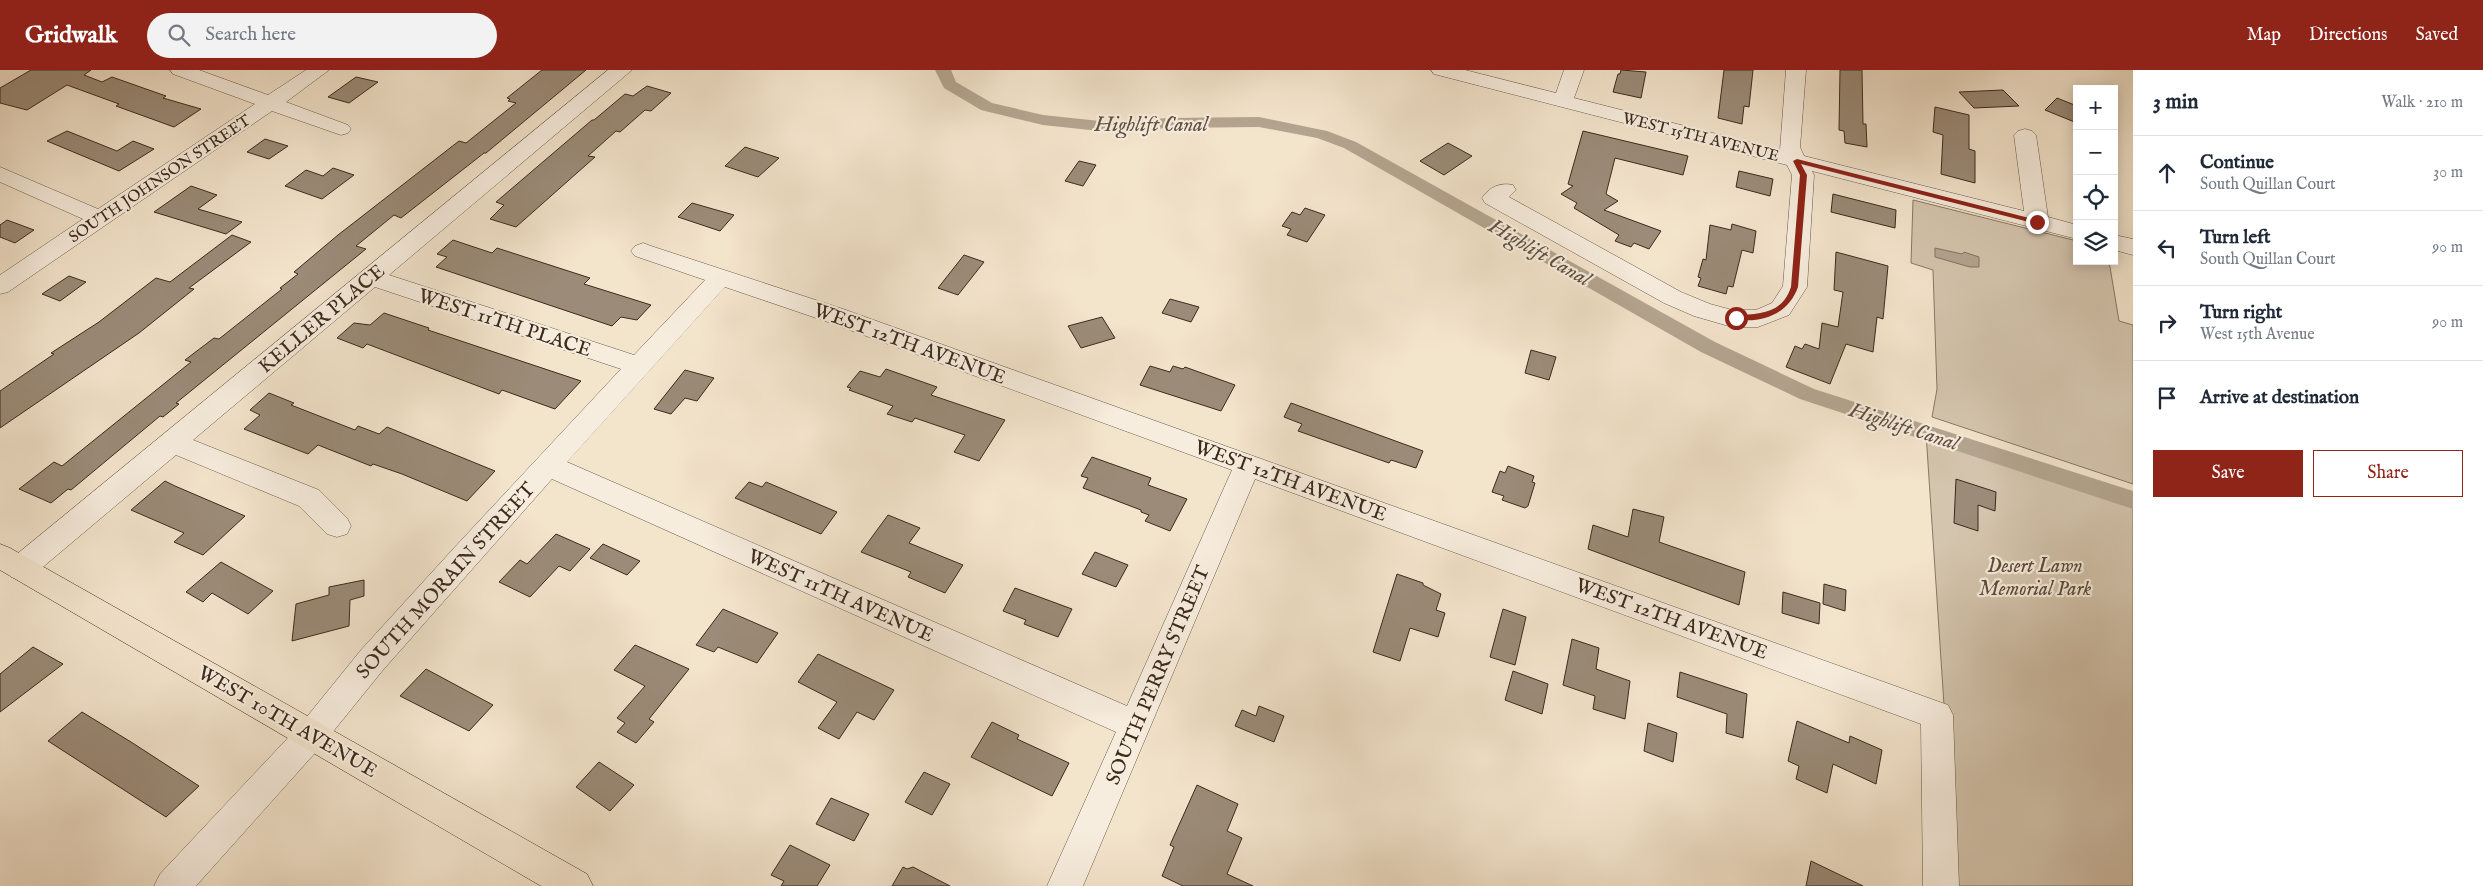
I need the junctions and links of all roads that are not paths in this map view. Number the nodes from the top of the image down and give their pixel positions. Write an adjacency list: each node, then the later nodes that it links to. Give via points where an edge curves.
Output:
1 (180, 70): 8 (street)
2 (319, 70): 8 (street, SOUTH JOHNSON STREET)
3 (622, 70): 20 (street, KELLER PLACE)
4 (1441, 70): 7 (street, WEST 15TH AVENUE)
5 (1574, 70): 7 (street)
6 (1796, 70): 11 (street, via 1789,147)
7 (1563, 101): 11 (street, WEST 15TH AVENUE)
8 (271, 102): 9 (street); 14 (street, SOUTH JOHNSON STREET)
9 (341, 129)
10 (2025, 136): 15 (street)
11 (1797, 161): 13 (street, via 1803,175 1795,287 1779,311 1754,318 1719,316 1678,301 1493,198); 15 (street, WEST 15TH AVENUE)
12 (0, 174): 14 (street)
13 (1506, 190)
14 (100, 218): 22 (street, SOUTH JOHNSON STREET)
15 (2037, 222): 16 (street, WEST 15TH AVENUE)
16 (2073, 231)
17 (2118, 243): 18 (street)
18 (2133, 246)
19 (643, 251): 21 (street, WEST 12TH AVENUE)
20 (371, 277): 23 (street, WEST 11TH PLACE); 24 (street, KELLER PLACE)
21 (721, 277): 23 (street, SOUTH MORAIN STREET); 25 (street, WEST 12TH AVENUE, via 834,314)
22 (0, 286)
23 (639, 366): 26 (street, SOUTH MORAIN STREET)
24 (172, 442): 27 (street, via 309,498); 28 (street, KELLER PLACE)
25 (1248, 464): 29 (street, SOUTH PERRY STREET); 34 (street, WEST 12TH AVENUE, via 1937,715)
26 (548, 465): 29 (street, WEST 11TH AVENUE); 30 (street, SOUTH MORAIN STREET, via 372,660)
27 (337, 526)
28 (11, 562): 30 (main road, WEST 10TH AVENUE)
29 (1135, 725): 33 (street, SOUTH PERRY STREET)
30 (312, 734): 31 (street, SOUTH MORAIN STREET); 32 (main road, WEST 10TH AVENUE)
31 (172, 886)
32 (576, 886)
33 (1065, 886)
34 (1942, 886)

